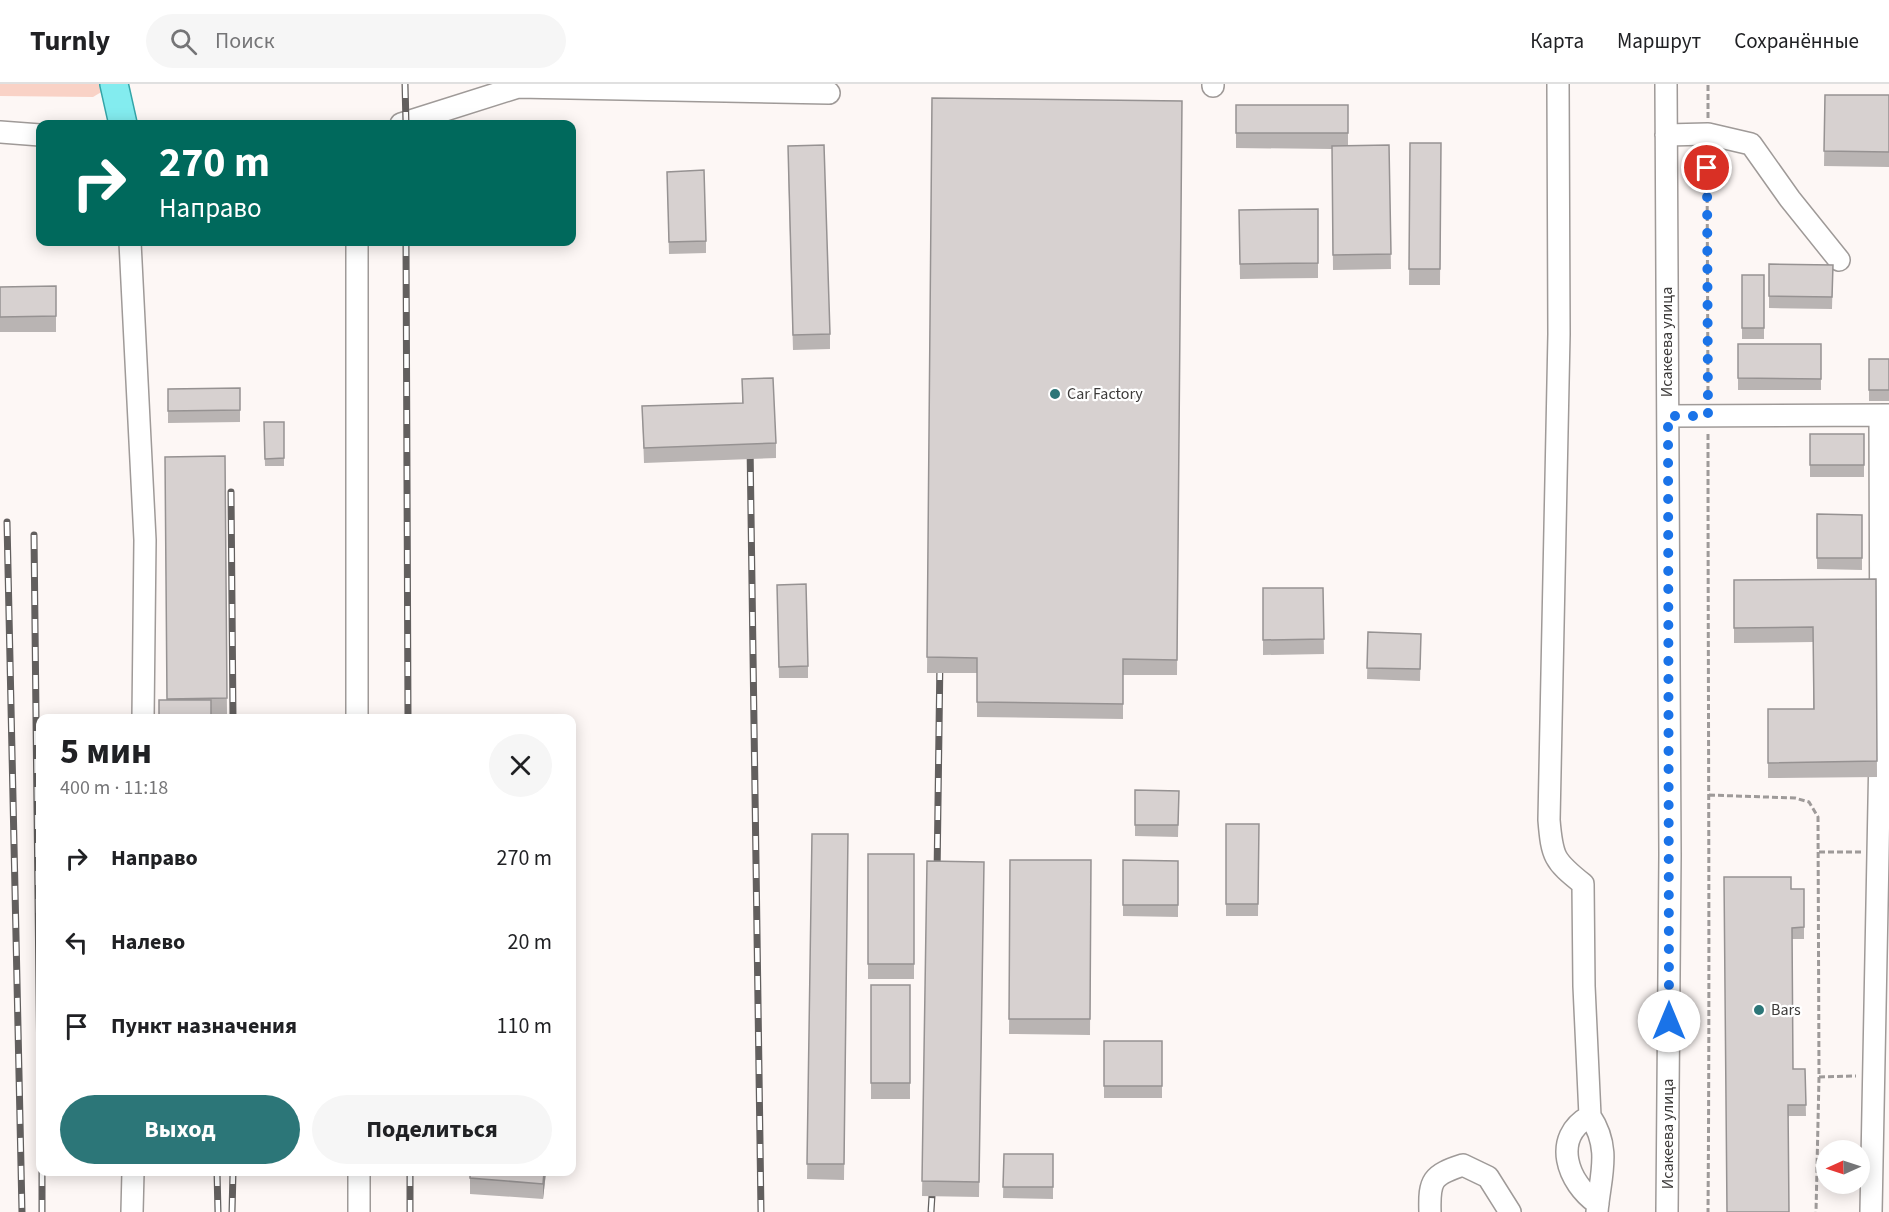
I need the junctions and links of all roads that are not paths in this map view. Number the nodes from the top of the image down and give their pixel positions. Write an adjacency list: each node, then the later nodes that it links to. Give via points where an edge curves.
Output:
1 (114, 84): 6 (main road)
2 (134, 84): 7 (main road)
3 (1558, 84): 21 (street, via 1559,334 1549,820 1551,848 1560,866 1583,884)
4 (1666, 84): 11 (street, Исакеева улица)
5 (829, 93): 8 (street, via 518,87)
6 (123, 120)
7 (125, 120)
8 (414, 120)
9 (0, 132): 10 (street)
10 (36, 135)
11 (1666, 135): 14 (street, via 1708,134 1751,144); 15 (street, Исакеева улица)
12 (130, 246): 18 (street, via 145,540)
13 (357, 246): 19 (street)
14 (1839, 260)
15 (1668, 416): 16 (street); 29 (street, Исакеева улица)
16 (1884, 416): 17 (street)
17 (1885, 700): 20 (street)
18 (142, 714)
19 (357, 714)
20 (1883, 853): 30 (street)
21 (1590, 1116): 24 (street, via 1600,1131 1604,1164); 24 (street, via 1580,1121 1568,1138 1566,1161 1585,1196)
22 (133, 1176): 25 (street)
23 (359, 1176): 26 (street)
24 (1598, 1208)
25 (132, 1212)
26 (359, 1212)
27 (1430, 1212): 28 (street, via 1429,1187 1440,1172 1463,1165 1488,1177)
28 (1510, 1212)
29 (1667, 1212)
30 (1871, 1212)

